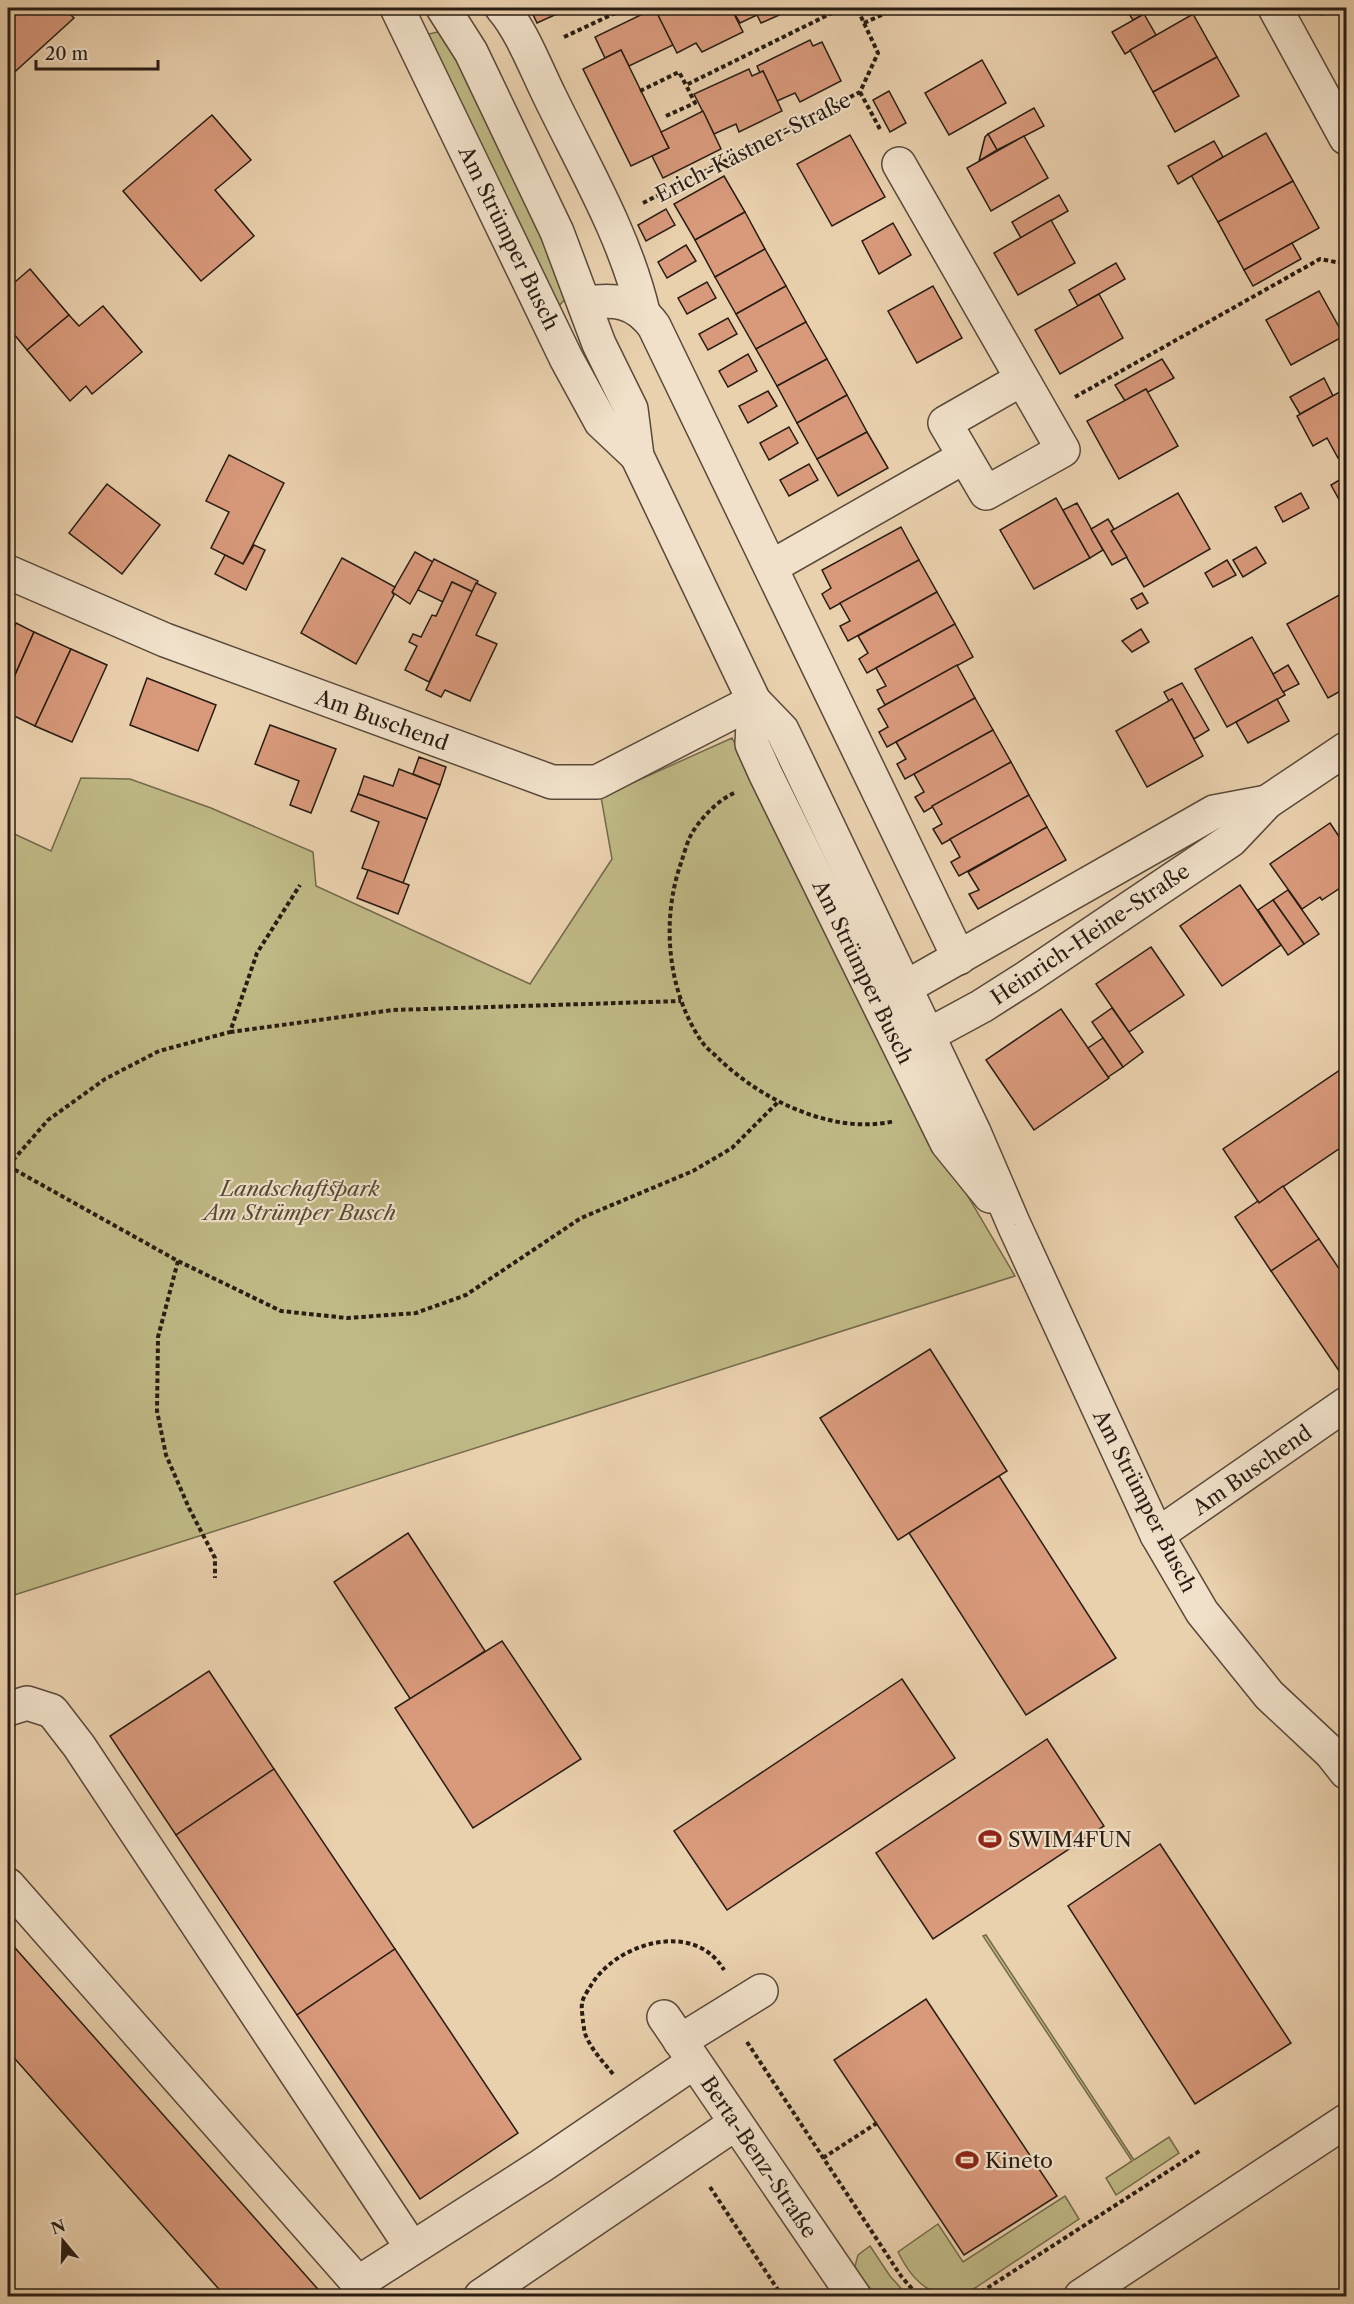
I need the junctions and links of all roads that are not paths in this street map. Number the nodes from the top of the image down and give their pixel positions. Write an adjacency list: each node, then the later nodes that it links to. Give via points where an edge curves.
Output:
1 (398, 8): 4 (street, Am Strümper Busch, via 427,15); 10 (street, Am Strümper Busch, via 571,367 601,422)
2 (502, 8): 8 (street, via 529,54 611,221 631,268)
3 (1275, 8): 5 (street)
4 (446, 9): 7 (street, Am Strümper Busch, via 471,52)
5 (1347, 138)
6 (899, 164): 9 (street)
7 (585, 303): 8 (street, via 607,300); 10 (street, Am Strümper Busch, via 599,344 631,410)
8 (643, 312): 12 (street, via 654,326)
9 (1022, 379): 11 (street, via 945,423); 11 (street, via 1064,450 986,493)
10 (637, 456): 14 (street, Am Strümper Busch)
11 (964, 457): 12 (street)
12 (771, 567): 17 (street)
13 (8, 572): 14 (street, Am Buschend, via 165,640 552,782 597,782)
14 (754, 700): 18 (street, Am Strümper Busch, via 752,744)
15 (1347, 749): 16 (street, Heinrich-Heine-Straße)
16 (1267, 802): 17 (street, Heinrich-Heine-Straße, via 1214,812); 19 (street, Heinrich-Heine-Straße, via 1231,840 1029,976)
17 (959, 958): 18 (street, Heinrich-Heine-Straße)
18 (891, 995): 19 (street, Am Strümper Busch)
19 (915, 1043): 21 (street, Am Strümper Busch, via 947,1143 1014,1225)
20 (1347, 1404): 21 (street, Am Buschend)
21 (1157, 1535): 23 (street, Am Strümper Busch, via 1202,1612 1269,1695)
22 (8, 1709): 29 (street, via 27,1703 52,1712 79,1746)
23 (1347, 1772)
24 (8, 1885): 29 (street, via 358,2283)
25 (761, 1991): 26 (street)
26 (679, 2040): 28 (street, Berta-Benz-Straße); 29 (street, via 541,2166)
27 (1347, 2121): 32 (street)
28 (736, 2122): 30 (street); 31 (street, Berta-Benz-Straße)
29 (412, 2248)
30 (481, 2296)
31 (854, 2296)
32 (1082, 2296)

